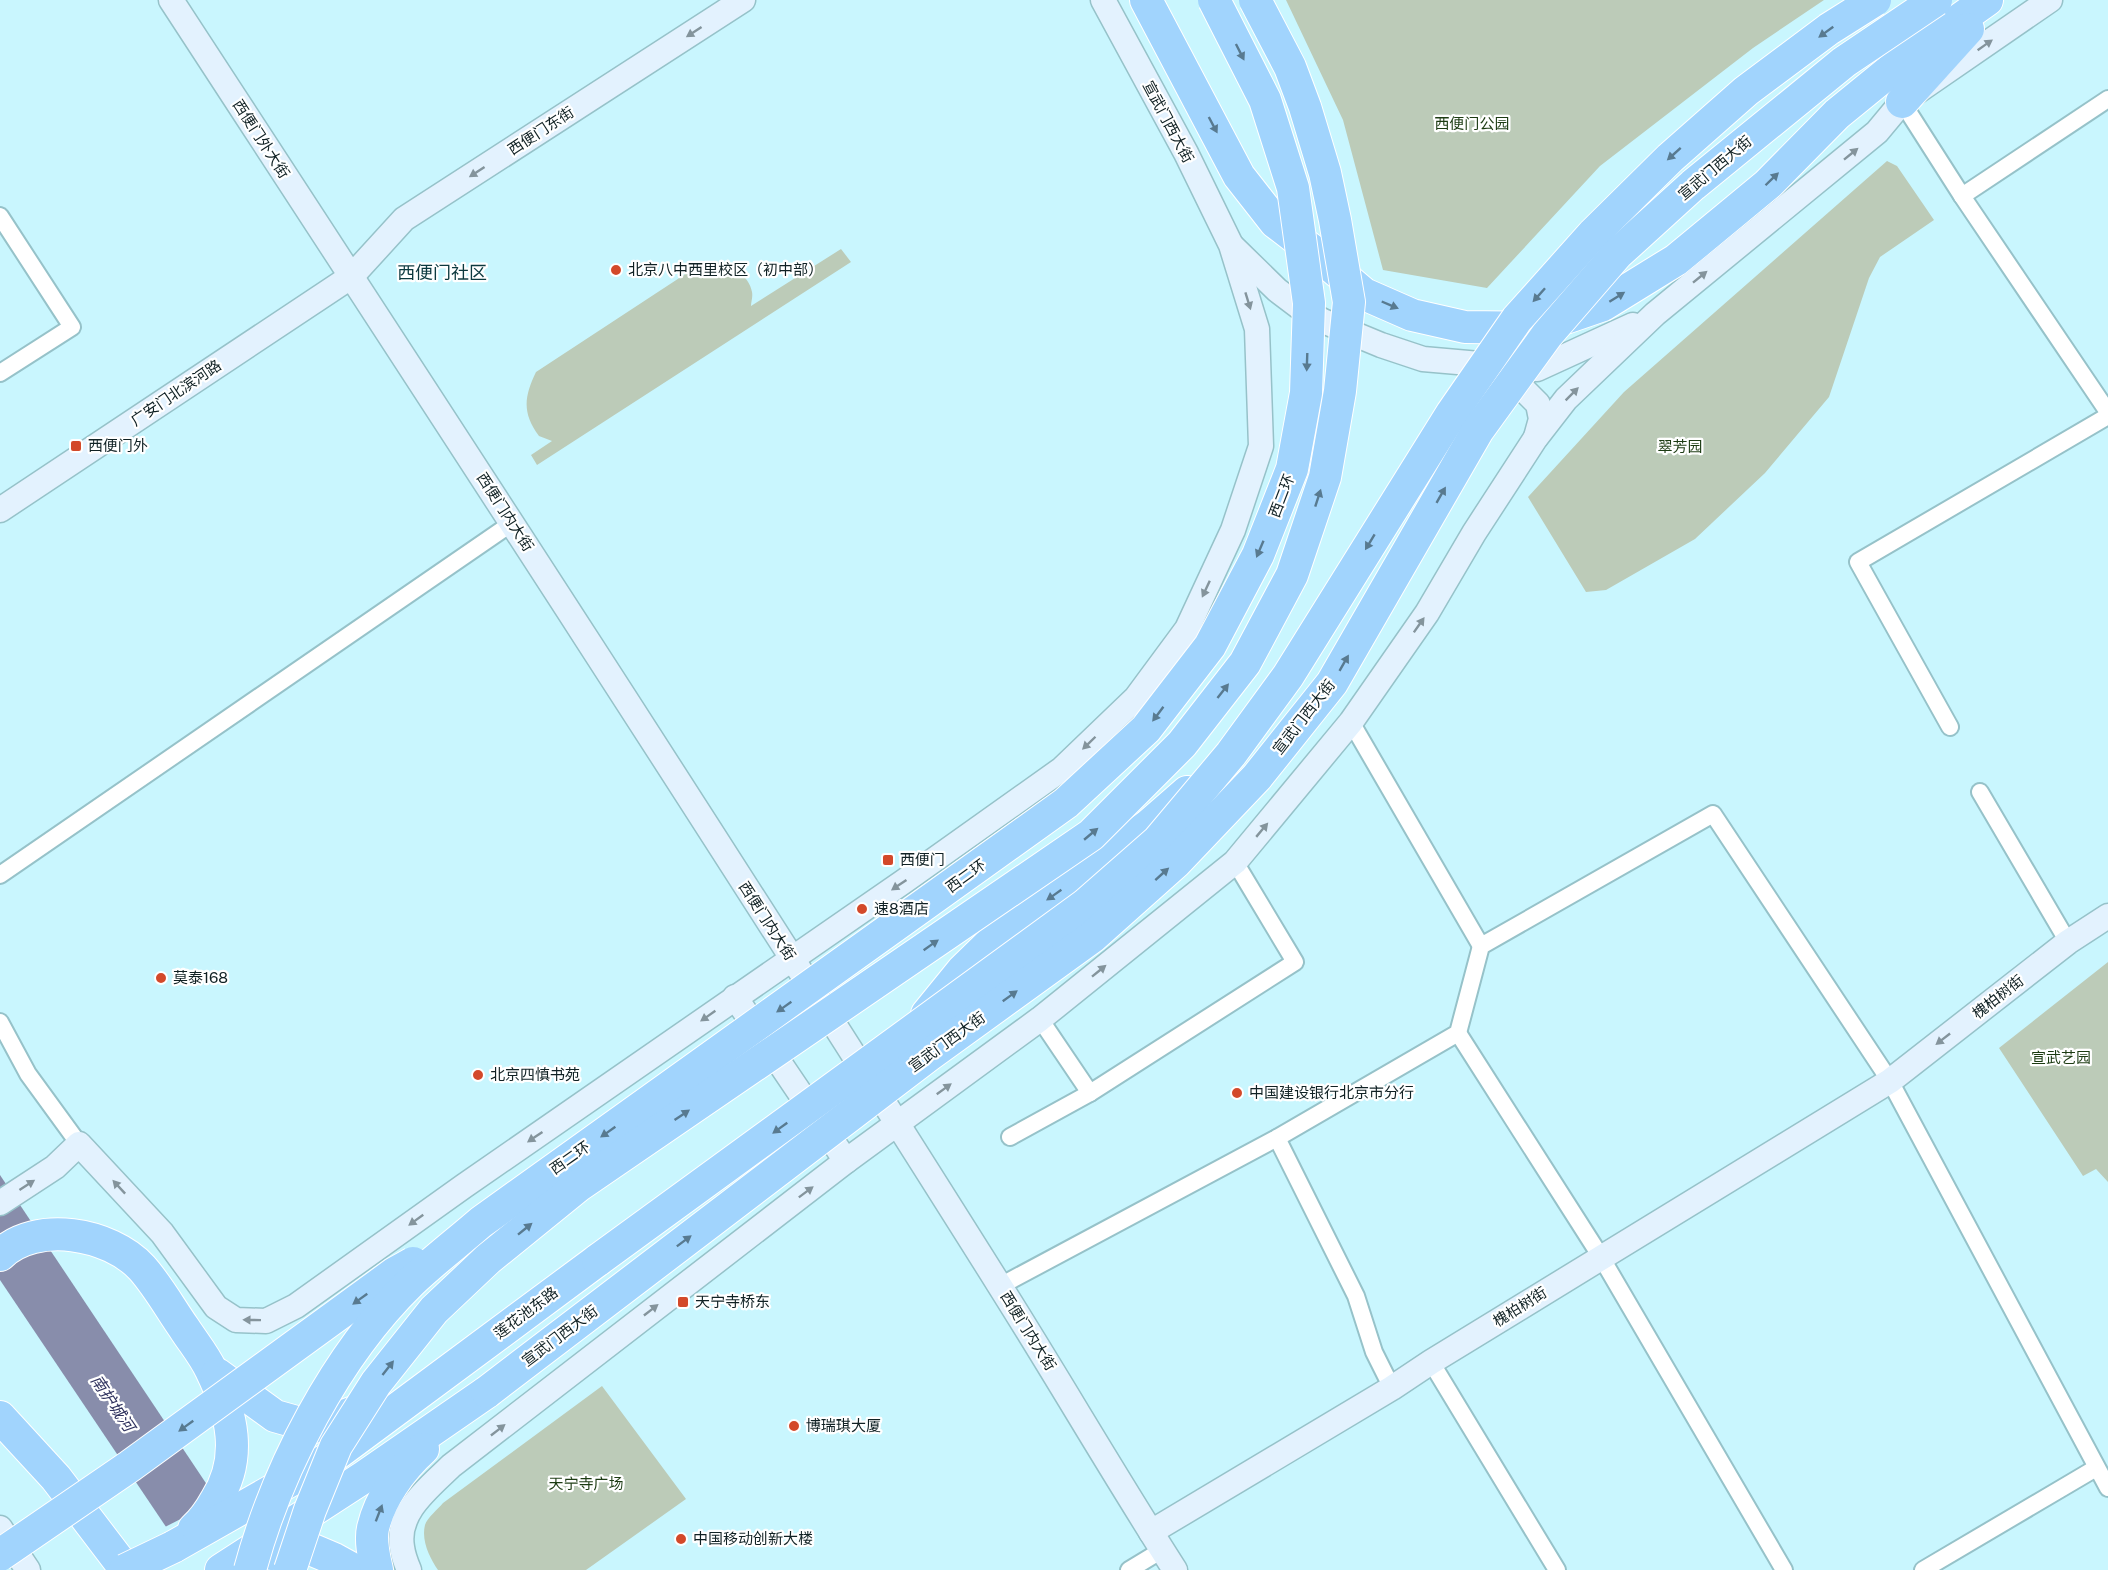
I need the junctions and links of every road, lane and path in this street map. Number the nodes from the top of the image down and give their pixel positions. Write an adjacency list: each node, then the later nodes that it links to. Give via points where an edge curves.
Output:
1 (171, 0): 17 (street, 西便门外大街)
2 (743, 0): 17 (street, 西便门东街, one-way to 17, via 404,219)
3 (1103, 0): 16 (street, 宣武门西大街)
4 (1146, 0): 9 (highway, one-way to 9, via 1239,176 1275,222 1364,294 1412,315 1465,327 1536,328 1604,305 1676,260 1768,184 1837,114 1907,57)
5 (1214, 0): 48 (highway, 西二环, one-way to 48, bridge, via 1265,100 1293,188 1309,303 1306,393 1292,469 1258,555 1210,646 1146,729 1066,803)
6 (1255, 0): 69 (highway, 西二环, one-way to 6, bridge, via 336,1446 376,1383 441,1303 578,1186 1091,835 1182,744 1245,663 1292,575 1325,477 1340,391 1349,302 1335,220 1305,107)
7 (1875, 0): 38 (highway, 宣武门西大街, one-way to 38, bridge, via 1828,29 1746,91 1678,150 1593,234 1517,319 1452,413 1288,676 1231,754 1158,841 1085,905)
8 (1935, 0): 55 (highway, 宣武门西大街, one-way to 8, bridge, via 929,1055 1092,937 1176,862 1257,777 1332,683 1479,430 1547,335 1609,263 1693,185 1844,62)
9 (1987, 0)
10 (1993, 0): 13 (highway)
11 (2050, 0): 13 (street, 宣武门西大街, one-way to 11)
12 (2108, 99): 14 (street)
13 (1902, 102): 14 (street); 18 (street, 宣武门西大街, one-way to 13, via 1877,132)
14 (1962, 196): 21 (street)
15 (0, 216): 20 (street, via 72,327)
16 (1231, 245): 19 (street, 宣武门西大街, via 1294,304 1323,321 1423,359); 34 (street, 宣武门西大街, one-way to 34, via 1257,329 1261,446 1233,530 1187,628 1136,698 1062,769)
17 (352, 276): 23 (street, 广安门北滨河路); 24 (street, 西便门内大街)
18 (1655, 314): 19 (street, 宣武门西大街, via 1537,369); 22 (street, 宣武门西大街, one-way to 18, via 1566,399)
19 (1500, 366): 22 (street, via 1538,404 1541,419)
20 (0, 373)
21 (2108, 414): 26 (street, via 1858,562)
22 (1535, 439): 25 (street, 宣武门西大街, one-way to 22, via 1427,613)
23 (0, 510)
24 (512, 523): 29 (street); 34 (street, 西便门内大街)
25 (1351, 722): 28 (street, 宣武门西大街, one-way to 25); 33 (street)
26 (1950, 727)
27 (1980, 792): 32 (street)
28 (1235, 861): 36 (street, 宣武门西大街, one-way to 28); 41 (street, via 1295,962)
29 (0, 875)
30 (2108, 916): 32 (street, 槐柏树街)
31 (2108, 933): 40 (street, 槐柏树街, via 1927,1073)
32 (2068, 942): 40 (street, 槐柏树街, one-way to 40)
33 (1481, 946): 39 (street); 40 (street, via 1713,814)
34 (791, 958): 35 (street, 宣武门西大街); 42 (street, 西便门内大街)
35 (735, 997): 45 (street, 宣武门西大街, one-way to 45, via 296,1306 266,1321 236,1320 216,1307 162,1233); 46 (street)
36 (1040, 1019): 41 (street); 42 (street, 宣武门西大街, one-way to 36)
37 (0, 1022): 45 (street, via 28,1074)
38 (912, 1032): 51 (highway, 莲花池东路, one-way to 51, bridge)
39 (1458, 1033): 44 (street); 50 (street)
40 (1890, 1081): 50 (street, 槐柏树街); 58 (street)
41 (1090, 1094): 43 (street)
42 (897, 1124): 46 (street, 宣武门西大街); 52 (street, 西便门内大街)
43 (1010, 1137)
44 (1277, 1138): 52 (street); 54 (street, via 1356,1296 1374,1352)
45 (79, 1144): 47 (street, one-way to 45, via 55,1167)
46 (846, 1161): 72 (street, 宣武门西大街, one-way to 46, via 401,1546 403,1520 452,1466)
47 (0, 1203)
48 (481, 1222): 63 (highway, one-way to 63, bridge, via 395,1274); 68 (highway, 西二环, bridge, via 411,1282 345,1363 312,1416 286,1470)
49 (0, 1254): 56 (highway, via 20,1242 53,1233 75,1235 120,1252 141,1267)
50 (1600, 1257): 53 (street, 槐柏树街); 76 (street)
51 (598, 1260): 56 (highway, bridge, via 371,1406 314,1427); 62 (highway, 莲花池东路, bridge, via 335,1455)
52 (1000, 1286): 61 (street, 西便门内大街)
53 (1431, 1362): 54 (street, 槐柏树街); 75 (street)
54 (1392, 1388): 61 (street, 槐柏树街)
55 (487, 1392): 66 (highway, 宣武门西大街, bridge); 71 (highway, one-way to 55, via 373,1529 384,1501 406,1465)
56 (240, 1406): 62 (highway, via 232,1438 232,1466 225,1486 204,1520)
57 (0, 1417): 65 (highway, via 56,1478)
58 (2096, 1468): 59 (street); 77 (street)
59 (2108, 1488)
60 (0, 1528): 64 (street)
61 (1156, 1541): 73 (street); 74 (street, 西便门内大街)
62 (173, 1547): 65 (highway, 莲花池东路, bridge)
63 (0, 1555)
64 (28, 1570)
65 (126, 1570)
66 (221, 1570)
67 (229, 1570): 70 (highway, bridge, via 301,1545)
68 (250, 1570)
69 (290, 1570)
70 (354, 1570)
71 (377, 1570)
72 (409, 1570)
73 (1130, 1570)
74 (1175, 1570)
75 (1557, 1570)
76 (1784, 1570)
77 (1923, 1570)

